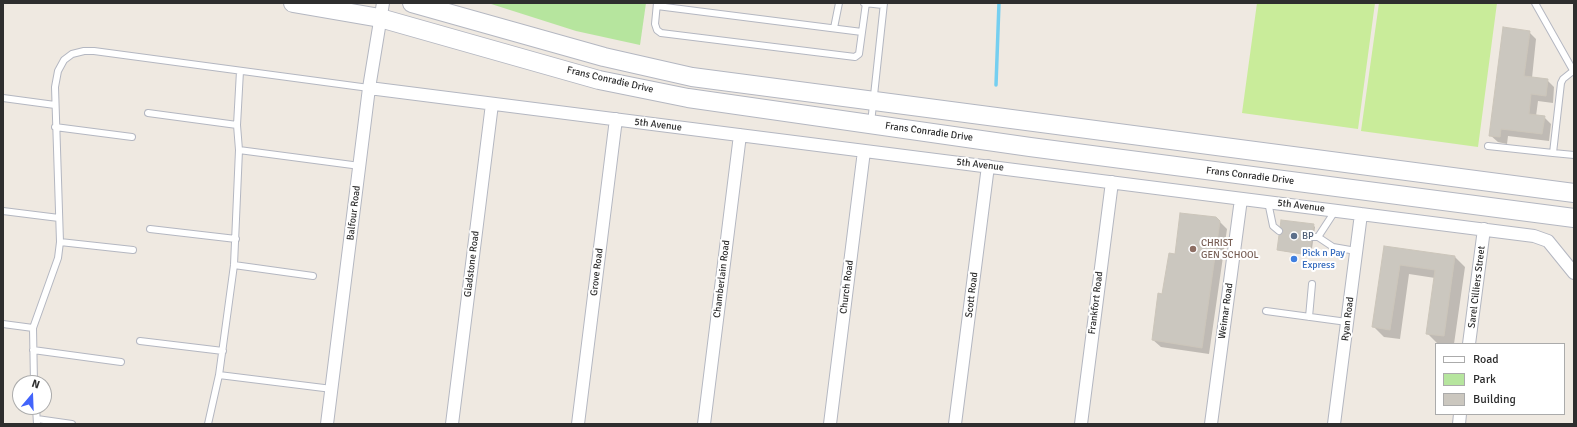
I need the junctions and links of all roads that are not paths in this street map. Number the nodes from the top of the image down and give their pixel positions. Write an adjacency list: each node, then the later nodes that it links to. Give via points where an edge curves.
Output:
1 (293, 3): 8 (main road, Frans Conradie Drive)
2 (412, 3): 15 (main road, via 604,57 692,77)
3 (838, 3): 9 (lane)
4 (866, 3): 7 (lane); 10 (lane)
5 (1535, 3): 12 (lane)
6 (657, 4): 9 (lane); 10 (lane, via 655,24 661,33 855,57 859,54)
7 (884, 4): 15 (lane)
8 (382, 11): 13 (street, Balfour Road); 20 (main road, Frans Conradie Drive, via 599,80 688,98)
9 (834, 28): 10 (lane)
10 (862, 32)
11 (240, 71): 13 (lane); 17 (lane, via 84,51 72,54 64,60 58,71); 21 (lane)
12 (1573, 71): 28 (lane, via 1562,83)
13 (369, 88): 16 (street, 5th Avenue); 30 (street, Balfour Road)
14 (3, 98): 17 (lane)
15 (874, 102): 20 (lane); 33 (main road)
16 (492, 104): 19 (street, 5th Avenue); 69 (street, Gladstone Road)
17 (55, 105): 22 (lane)
18 (148, 113): 21 (lane)
19 (616, 119): 23 (street, 5th Avenue); 70 (street, Grove Road)
20 (870, 124): 40 (main road, Frans Conradie Drive)
21 (237, 125): 26 (lane)
22 (55, 127): 24 (lane); 39 (lane)
23 (740, 135): 27 (street, 5th Avenue); 71 (street, Chamberlain Road)
24 (132, 137)
25 (1488, 146): 28 (lane)
26 (239, 150): 30 (lane); 44 (lane)
27 (864, 150): 31 (street, 5th Avenue); 72 (street, Church Road)
28 (1553, 153): 29 (lane)
29 (1574, 155)
30 (360, 166): 64 (street, Balfour Road)
31 (988, 166): 32 (street, 5th Avenue); 73 (street, Scott Road)
32 (1112, 182): 34 (street, 5th Avenue); 74 (street, Frankfort Road)
33 (1574, 193)
34 (1241, 199): 35 (street, 5th Avenue); 75 (street, Weimar Road)
35 (1268, 202): 37 (street, 5th Avenue); 43 (lane, via 1273,226)
36 (3, 211): 39 (lane)
37 (1335, 211): 38 (street, 5th Avenue); 47 (lane, via 1315,237 1333,247)
38 (1361, 214): 42 (street, 5th Avenue); 47 (street, Ryan Road)
39 (59, 218): 45 (lane)
40 (1574, 218)
41 (150, 229): 44 (lane)
42 (1484, 229): 49 (street, 5th Avenue, via 1542,238 1548,241); 58 (street, Sarel Cilliers Street)
43 (1279, 231)
44 (236, 238): 48 (lane)
45 (60, 242): 46 (lane); 56 (lane, via 56,269)
46 (133, 250)
47 (1356, 252): 54 (street, Ryan Road)
48 (234, 265): 50 (lane); 60 (lane)
49 (1574, 273)
50 (313, 276)
51 (1312, 284): 53 (lane)
52 (1266, 311): 53 (lane)
53 (1309, 317): 54 (lane)
54 (1348, 322): 76 (street, Ryan Road)
55 (3, 324): 56 (lane)
56 (33, 328): 59 (lane)
57 (140, 341): 60 (lane)
58 (1469, 343)
59 (33, 350): 61 (lane); 62 (lane)
60 (222, 351): 63 (lane)
61 (121, 362)
62 (34, 375)
63 (219, 375): 64 (lane); 67 (lane)
64 (332, 389): 68 (street, Balfour Road)
65 (37, 422): 66 (lane)
66 (72, 424)
67 (208, 424)
68 (327, 424)
69 (452, 424)
70 (578, 424)
71 (704, 424)
72 (830, 424)
73 (955, 424)
74 (1081, 424)
75 (1211, 424)
76 (1334, 424)

